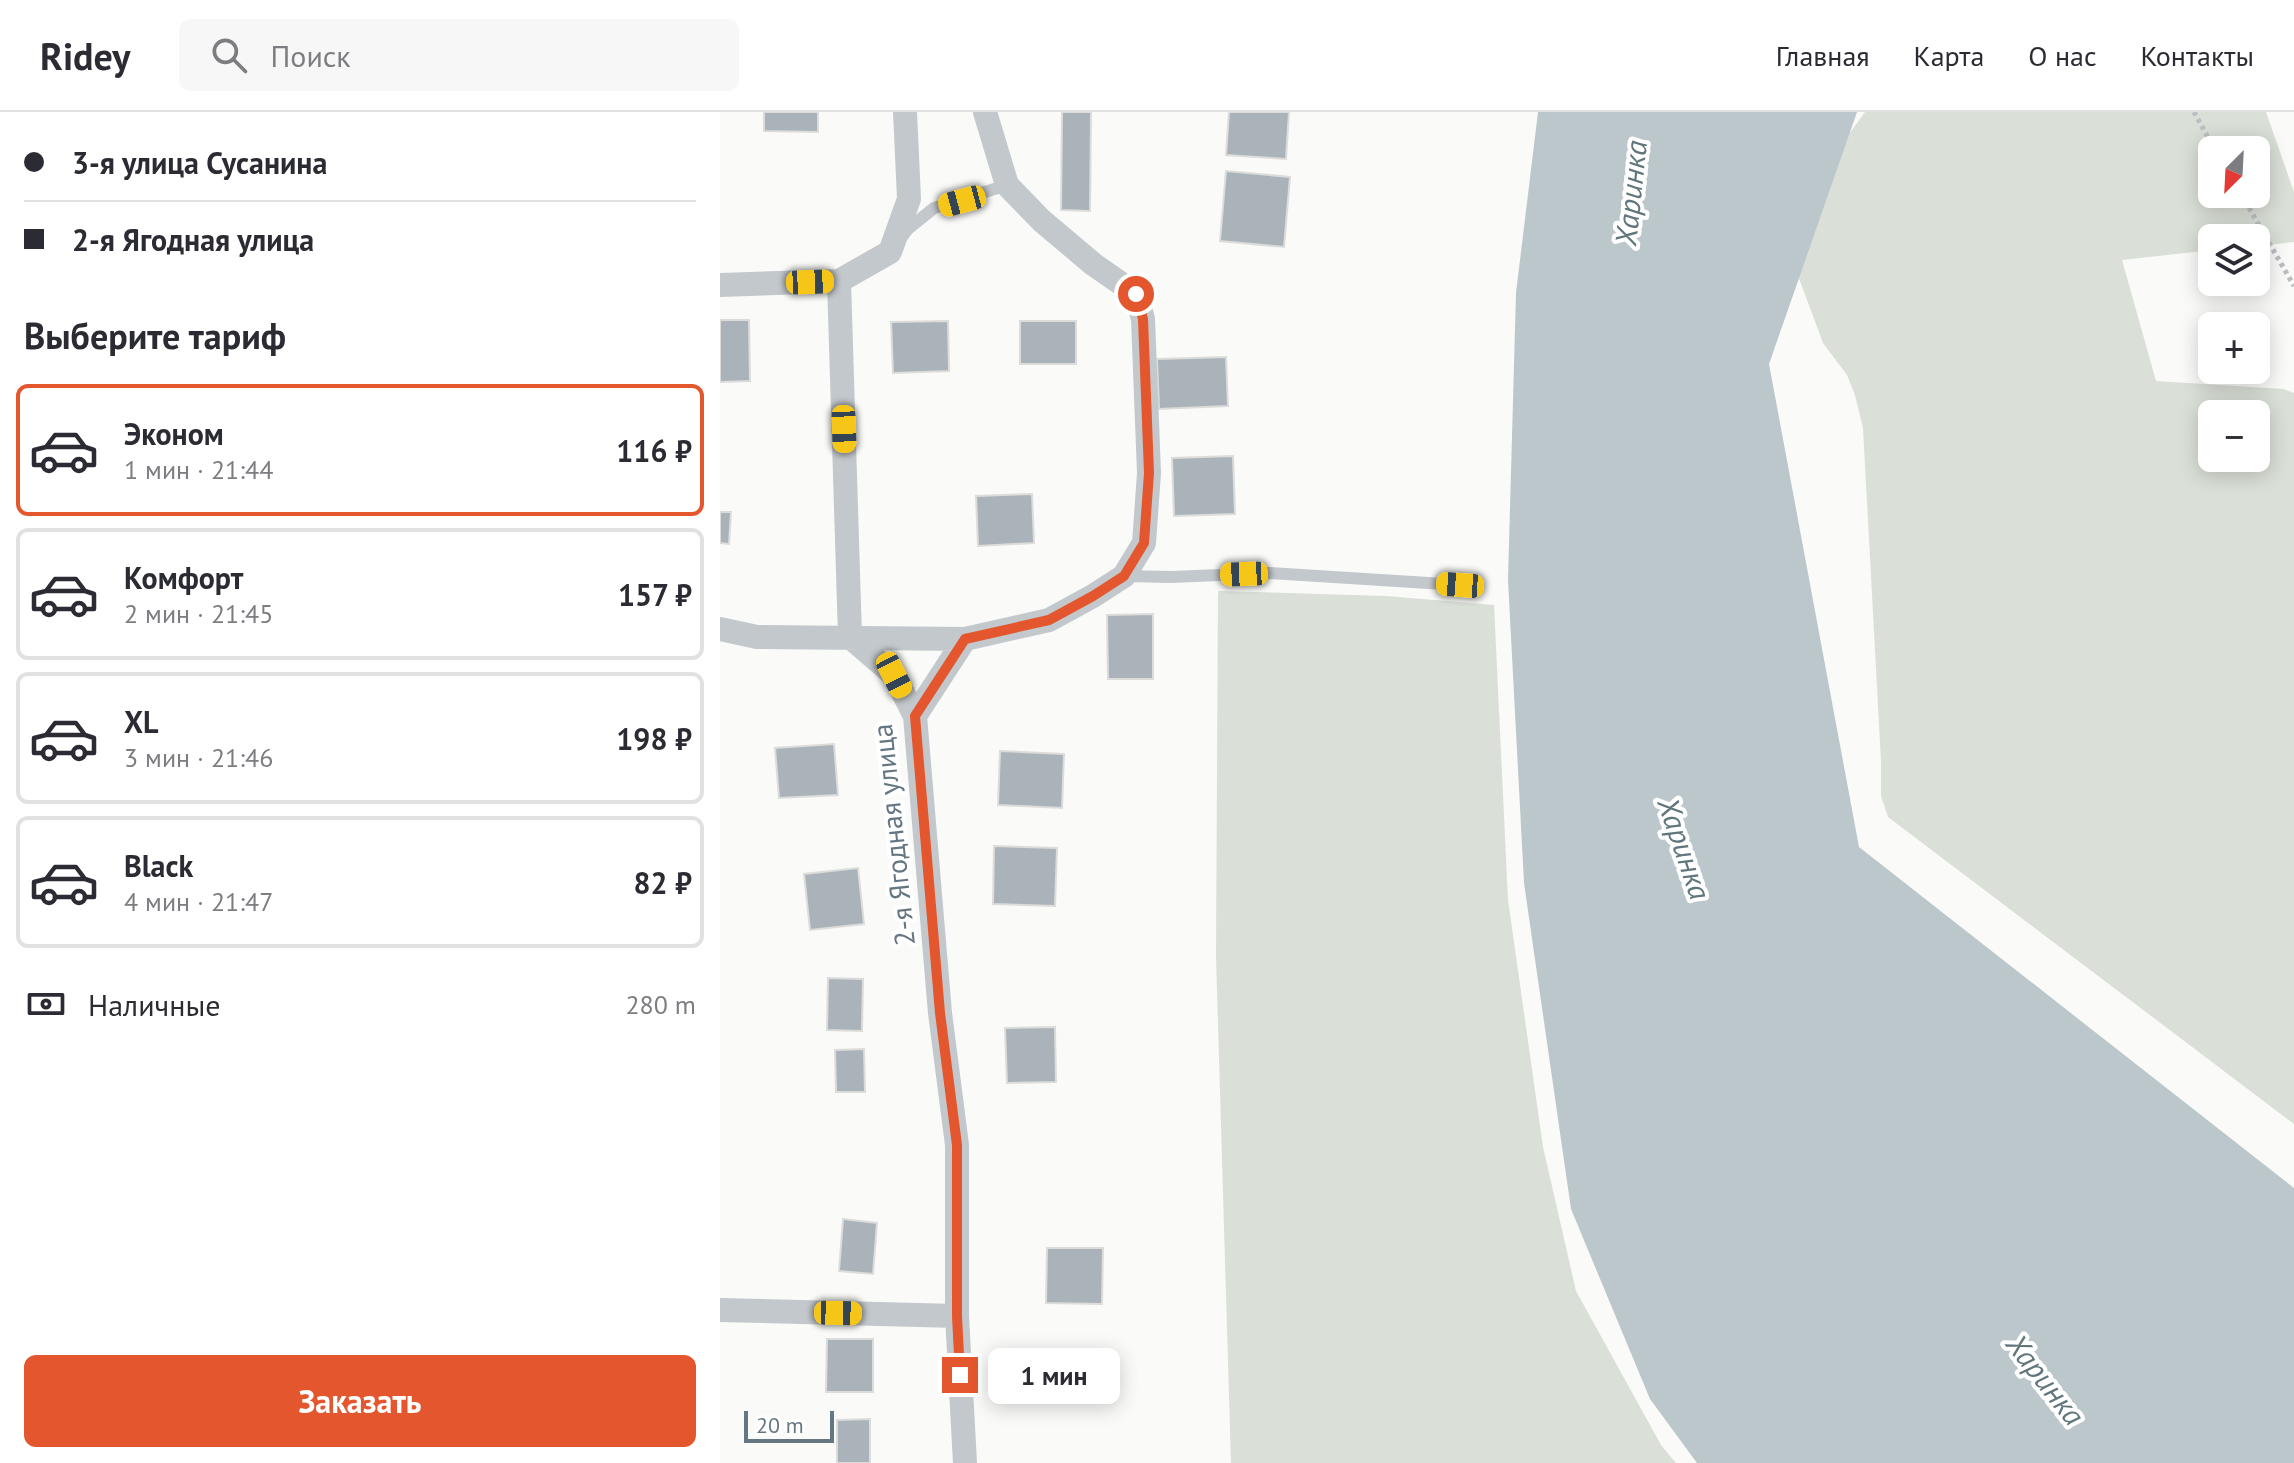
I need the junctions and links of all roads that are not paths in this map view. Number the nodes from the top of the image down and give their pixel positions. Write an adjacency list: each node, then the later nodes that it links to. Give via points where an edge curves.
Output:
1 (905, 112): 4 (street, via 909,199)
2 (985, 112): 3 (street)
3 (1007, 185): 4 (lane, via 934,208); 7 (street, via 1042,221 1136,294 1143,319 1149,473 1144,543)
4 (890, 252): 5 (street)
5 (839, 281): 6 (street); 10 (street)
6 (720, 285)
7 (1124, 576): 8 (lane, via 1269,573); 11 (street, via 1049,620)
8 (1460, 585)
9 (720, 629): 10 (street, via 757,637)
10 (850, 637): 11 (street); 12 (street, 2-я Ягодная улица, via 894,675)
11 (965, 639): 12 (street)
12 (915, 716): 14 (street, 2-я Ягодная улица, via 940,1013 957,1145)
13 (720, 1310): 14 (street)
14 (957, 1316): 15 (street, 2-я Ягодная улица)
15 (965, 1463)

